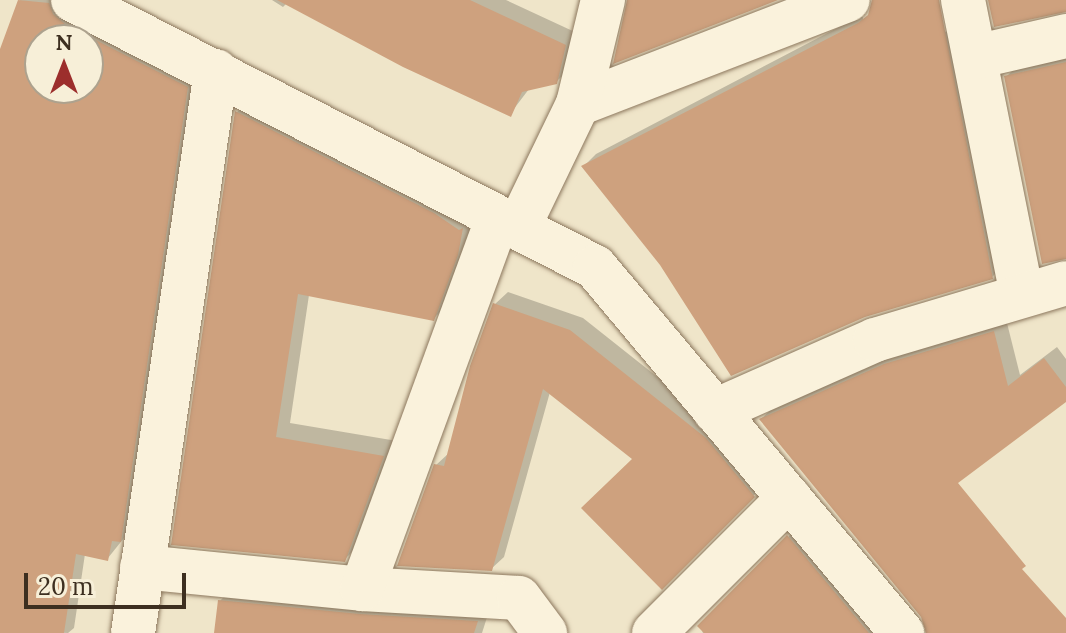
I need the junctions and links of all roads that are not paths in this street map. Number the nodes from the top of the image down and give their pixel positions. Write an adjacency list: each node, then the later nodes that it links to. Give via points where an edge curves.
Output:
1 (603, 0): 8 (street)
2 (848, 0): 8 (street)
3 (963, 0): 6 (street)
4 (82, 2): 7 (street)
5 (1066, 36): 6 (street)
6 (975, 57): 11 (street)
7 (216, 71): 9 (street); 14 (street)
8 (578, 104): 9 (street)
9 (508, 223): 12 (street, via 595,267); 15 (street)
10 (1066, 283): 11 (street)
11 (1022, 294): 12 (street, via 875,340)
12 (715, 411): 13 (street)
13 (789, 498): 18 (street); 19 (street)
14 (142, 567): 15 (street); 16 (street)
15 (362, 589): 17 (street, via 519,598)
16 (133, 633)
17 (545, 633)
18 (654, 633)
19 (902, 633)

